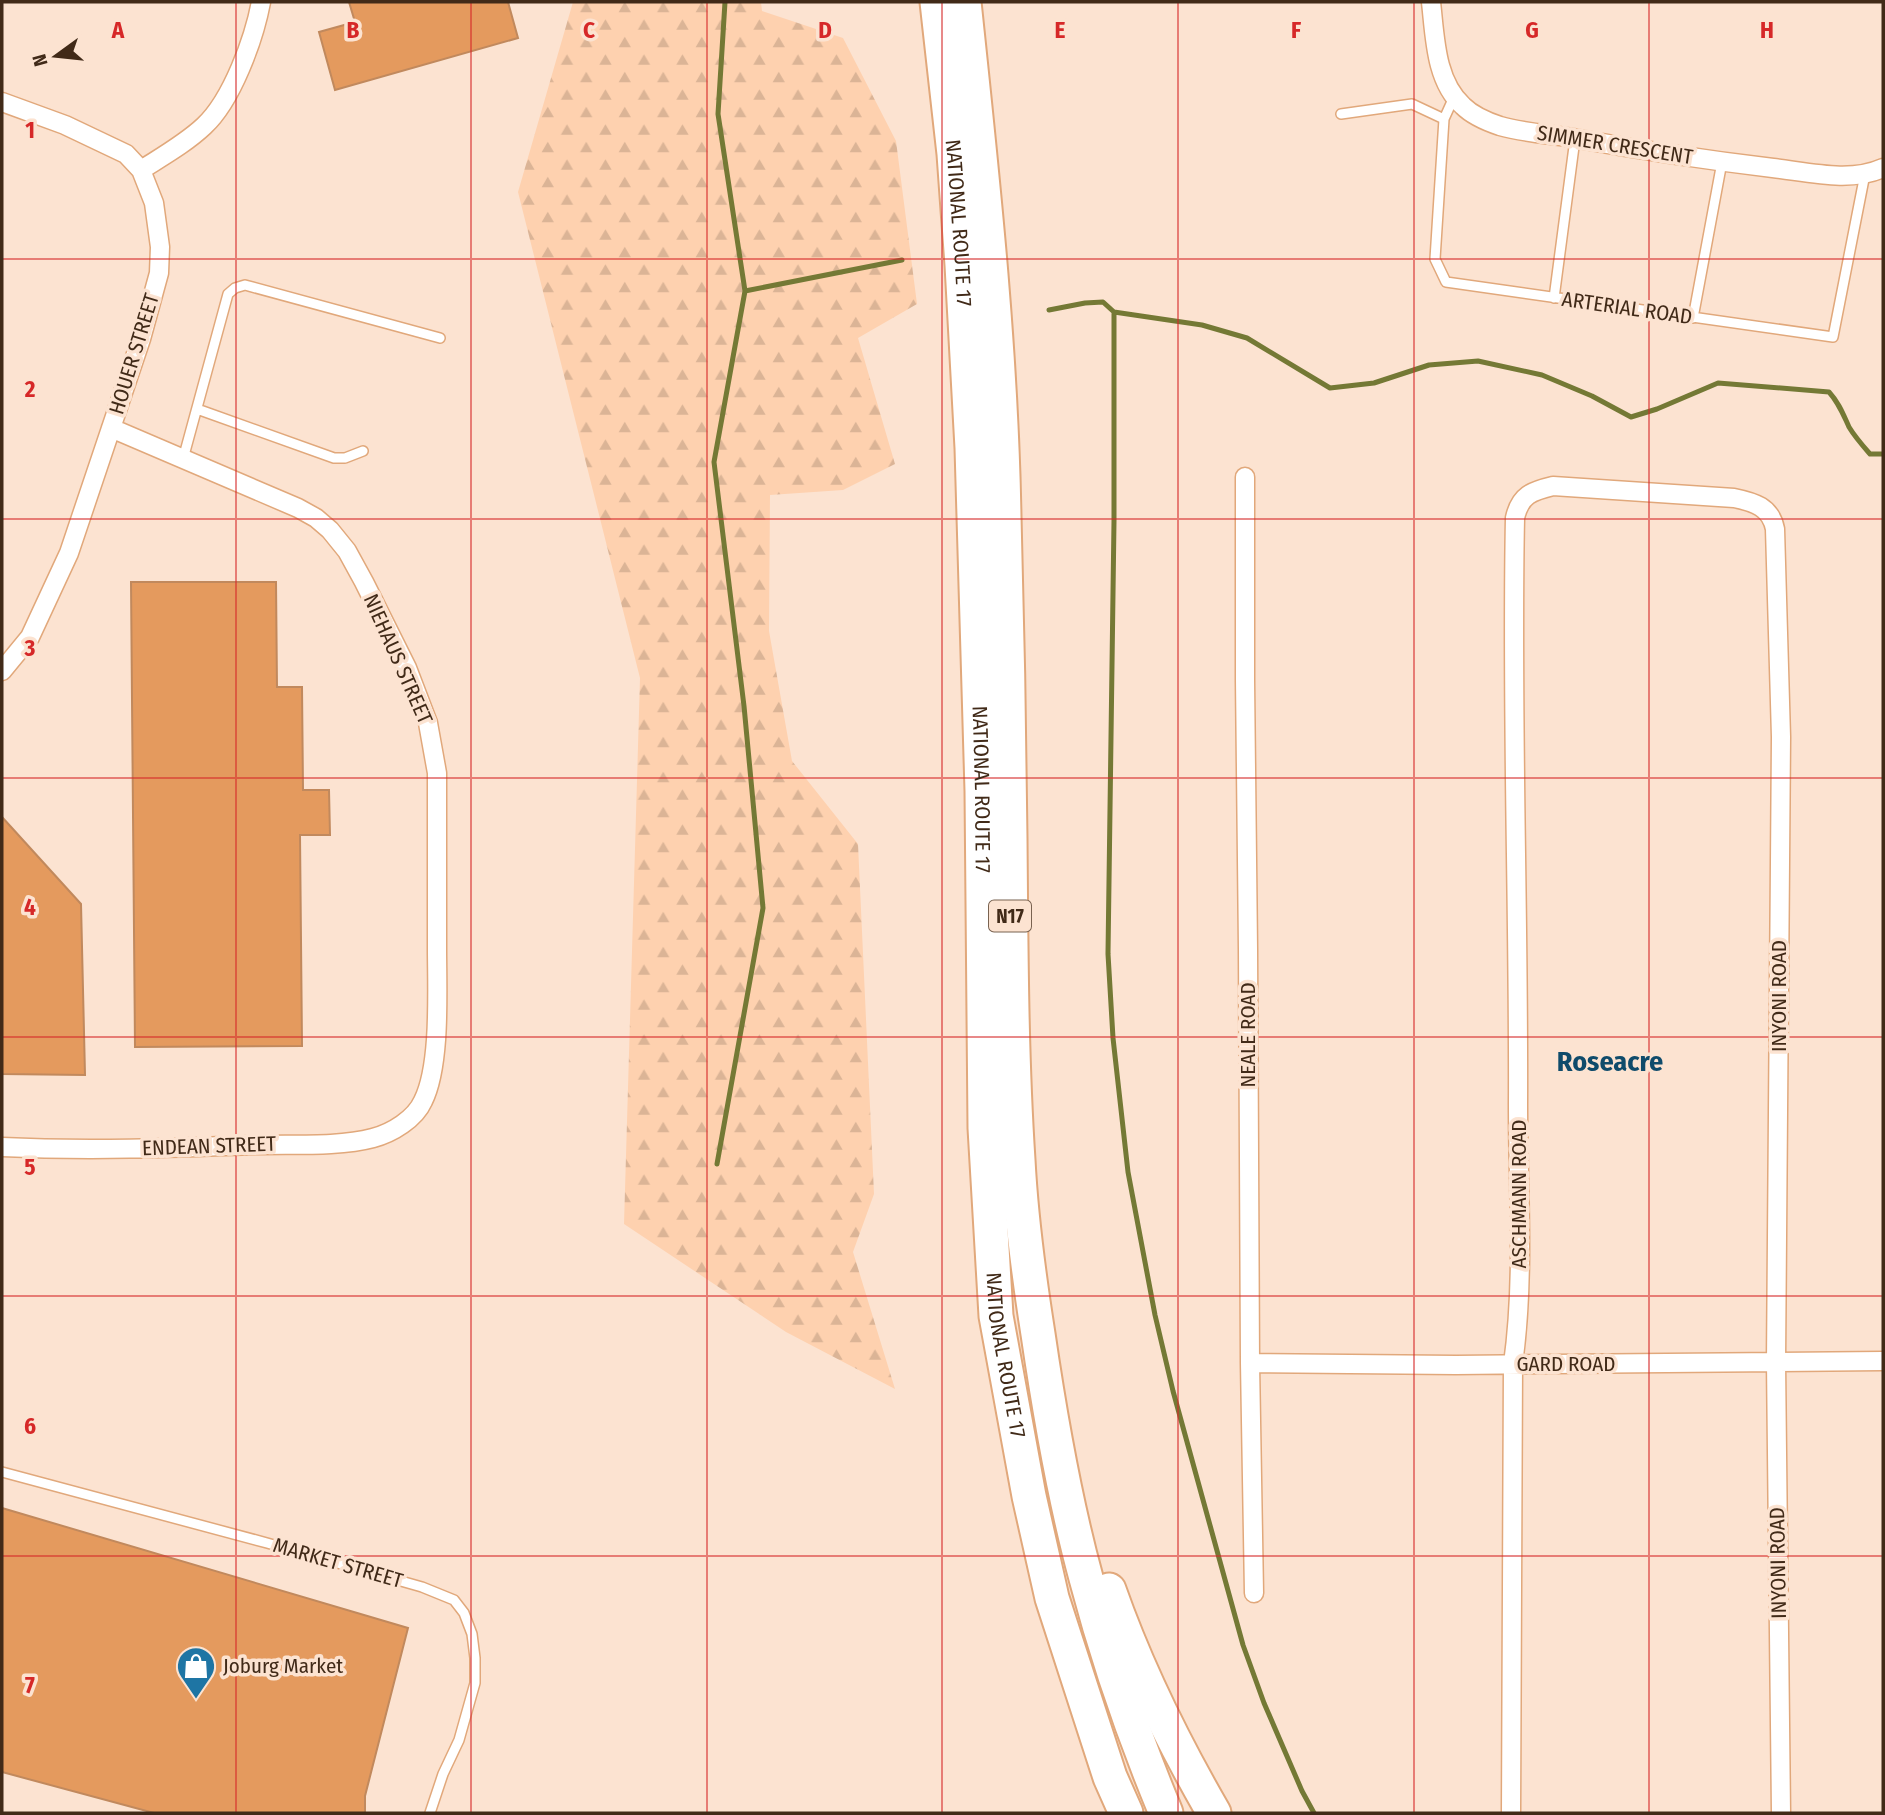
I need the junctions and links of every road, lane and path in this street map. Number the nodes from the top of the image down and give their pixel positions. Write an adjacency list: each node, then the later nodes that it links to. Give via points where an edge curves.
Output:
1 (261, 2): 12 (street, via 250,41 216,113 188,139)
2 (937, 2): 26 (highway, NATIONAL ROUTE 17 / N17, via 954,154 972,448 985,1128)
3 (964, 2): 31 (highway, N17, via 985,203 1004,509 1018,1164 1030,1279)
4 (1431, 2): 5 (street, via 1440,67)
5 (1454, 97): 8 (lane, ARTERIAL ROAD); 9 (street, SIMMER CRESCENT, via 1464,108 1499,125)
6 (2, 102): 12 (street, HOUER STREET, via 101,141 125,153)
7 (1341, 114): 8 (lane, via 1412,104)
8 (1444, 119): 14 (lane, ARTERIAL ROAD, via 1435,259 1446,282)
9 (1575, 139): 10 (street, SIMMER CRESCENT); 14 (lane)
10 (1722, 162): 13 (street, SIMMER CRESCENT); 15 (lane)
11 (1883, 168): 13 (street, SIMMER CRESCENT)
12 (141, 170): 18 (street, HOUER STREET, via 158,225 159,273)
13 (1865, 174): 15 (lane, ARTERIAL ROAD, via 1833,337)
14 (1554, 298): 15 (lane, ARTERIAL ROAD)
15 (1693, 318)
16 (440, 338): 17 (lane, via 245,285 228,294)
17 (197, 409): 19 (lane, via 334,458); 20 (lane)
18 (111, 428): 20 (street, NIEHAUS STREET); 23 (street, HOUER STREET, via 69,553 30,637)
19 (363, 451)
20 (183, 459): 24 (street, NIEHAUS STREET, via 298,508 330,530 364,582 419,696 437,773 436,1047 423,1102)
21 (1245, 477): 29 (street, NEALE ROAD)
22 (1514, 575): 28 (street, INYONI ROAD, via 1517,506 1538,489 1553,486 1734,498 1755,503 1773,520 1781,737); 30 (street, ASCHMANN ROAD, via 1520,1206)
23 (2, 671)
24 (410, 1118): 25 (street, ENDEAN STREET, via 375,1138 351,1142)
25 (2, 1147)
26 (996, 1316): 35 (highway, via 997,1387 1007,1471 1027,1568); 36 (highway, NATIONAL ROUTE 17 / N17, via 1052,1598)
27 (1883, 1361): 28 (street, GARD ROAD)
28 (1776, 1362): 30 (street, GARD ROAD); 40 (street, INYONI ROAD)
29 (1250, 1363): 30 (street, GARD ROAD); 33 (street, NEALE ROAD)
30 (1513, 1364): 39 (street, ASCHMANN ROAD)
31 (1058, 1453): 37 (highway, N17, via 1099,1627); 38 (highway, via 1120,1620)
32 (2, 1472): 34 (lane, MARKET STREET, via 267,1543 454,1600 472,1634 475,1684)
33 (1254, 1592)
34 (430, 1813)
35 (1101, 1813)
36 (1126, 1813)
37 (1166, 1813)
38 (1214, 1813)
39 (1511, 1813)
40 (1781, 1813)

